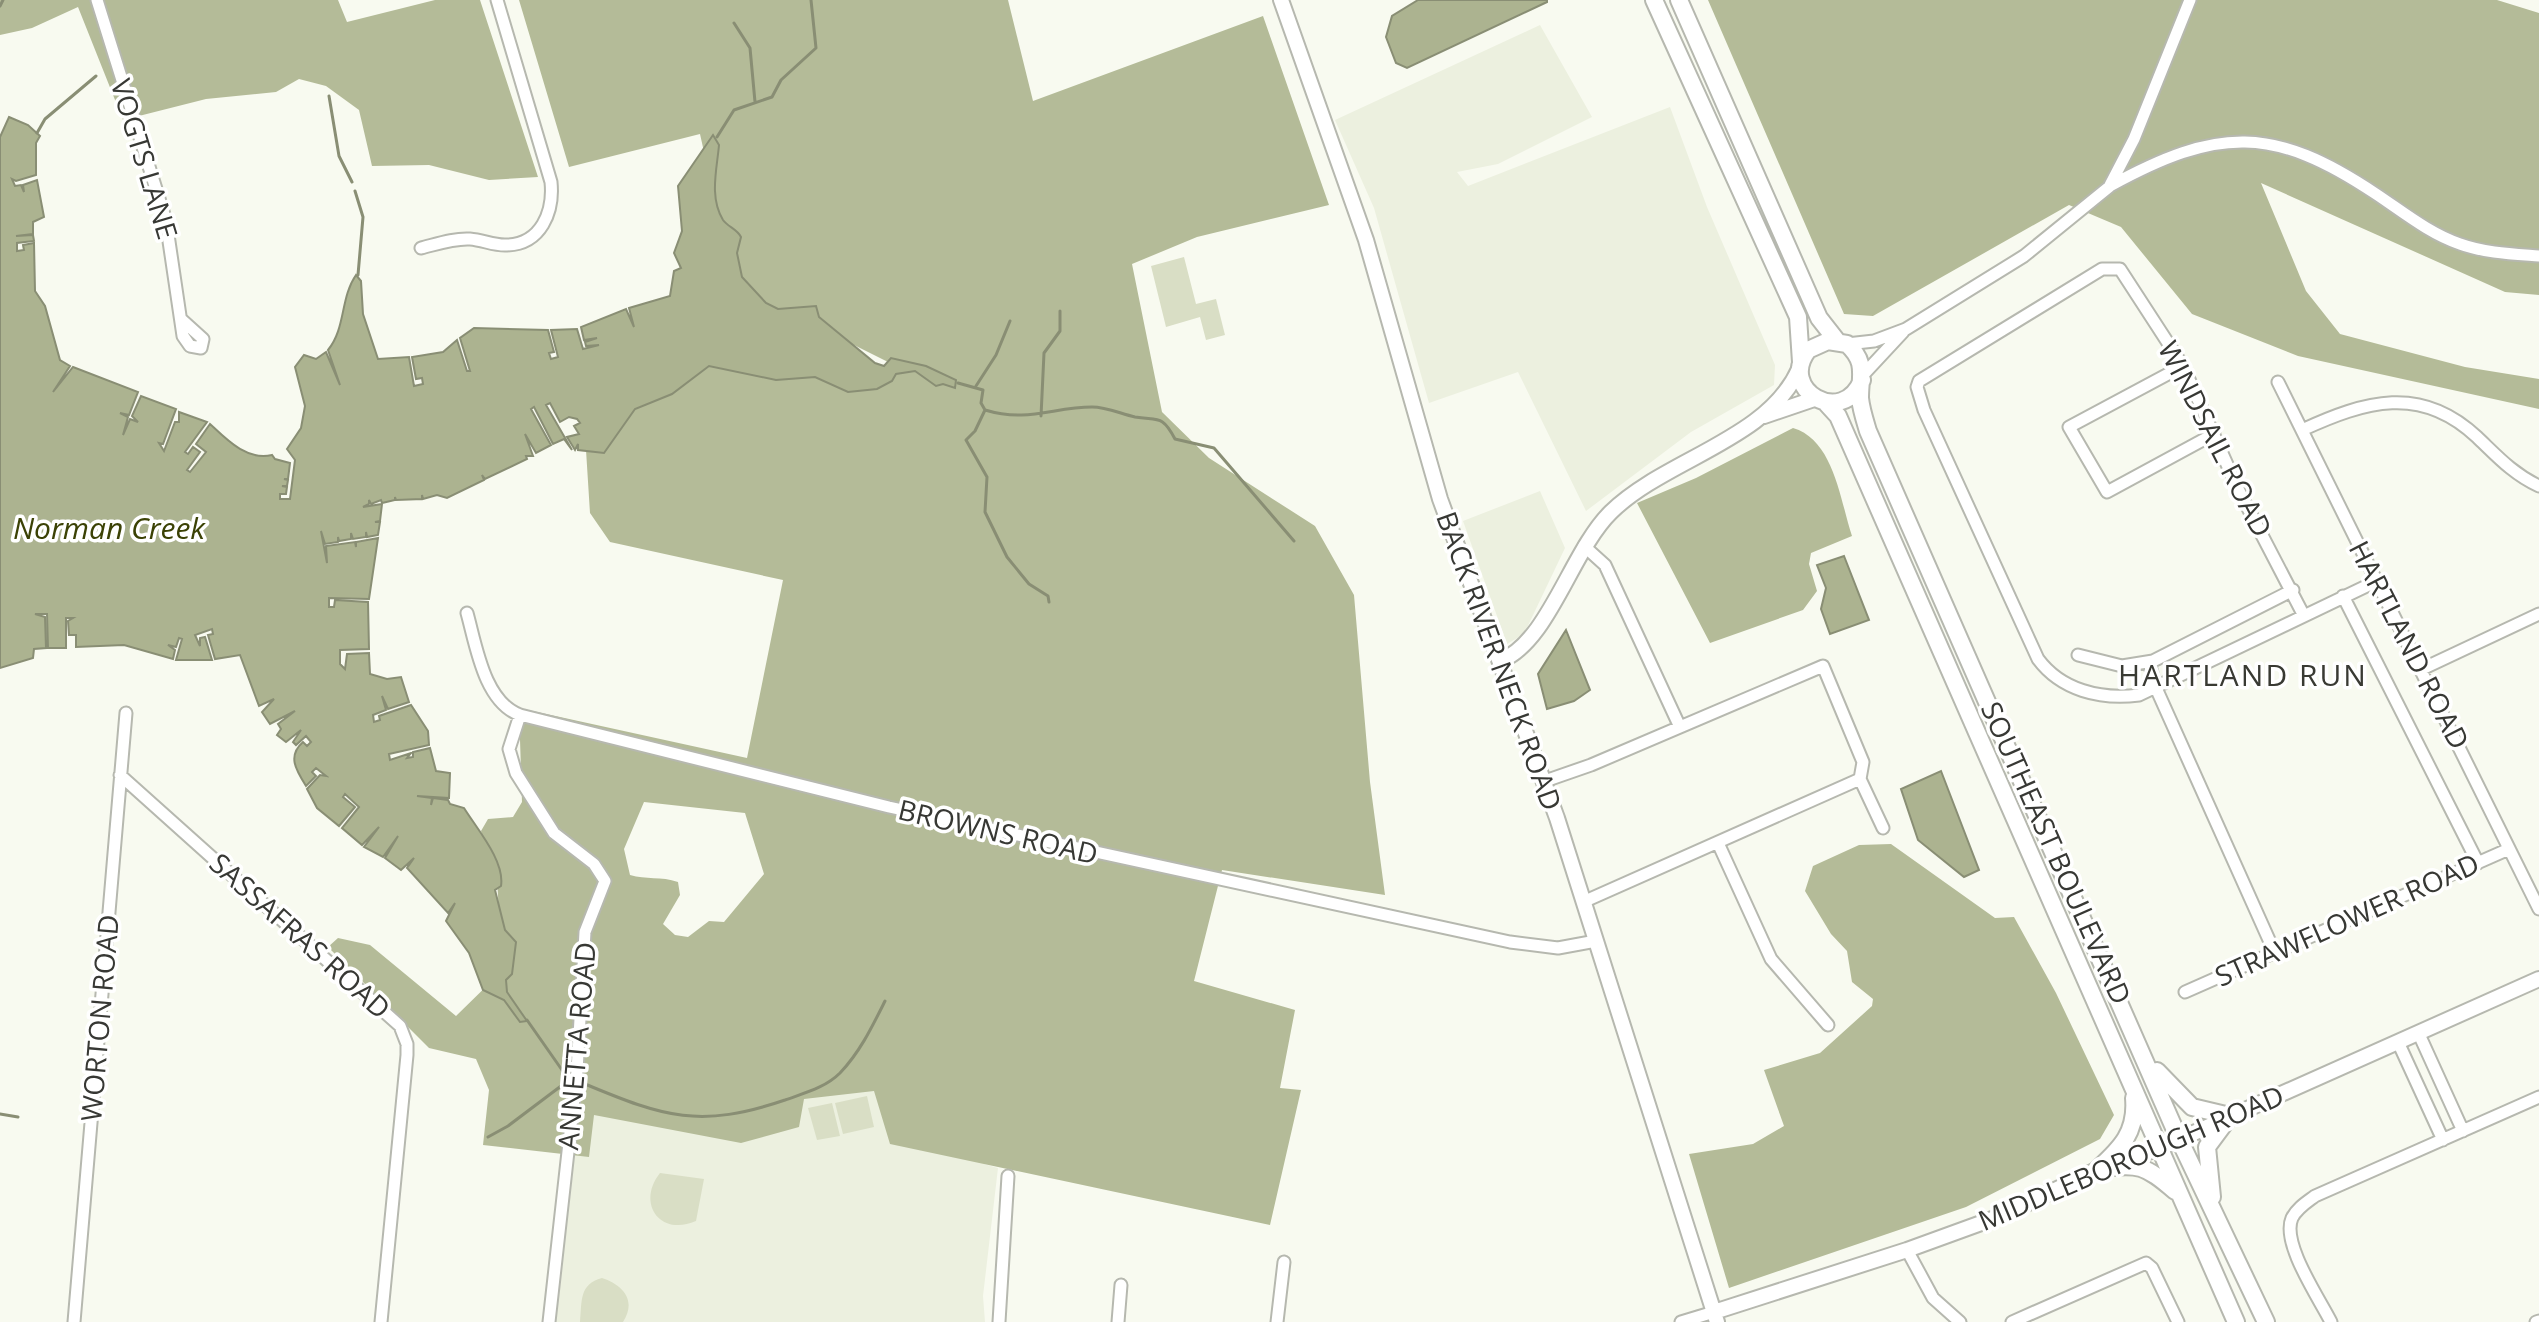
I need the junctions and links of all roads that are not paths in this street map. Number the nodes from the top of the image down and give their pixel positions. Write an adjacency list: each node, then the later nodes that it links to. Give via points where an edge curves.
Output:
1 (97, 0): 10 (street, VOGTS LANE, via 166,221)
2 (497, 0): 8 (street, via 551,182 549,213 539,232 519,243 468,239)
3 (1281, 0): 30 (street, BACK RIVER NECK ROAD, via 1366,240 1431,470)
4 (1654, 0): 13 (main road, via 1798,317)
5 (1679, 0): 12 (main road, via 1819,318)
6 (2190, 0): 7 (street)
7 (2109, 187): 9 (street, via 2196,146 2269,143 2331,165 2446,239 2476,249); 11 (street, via 2024,256)
8 (421, 248)
9 (2539, 256)
10 (182, 320)
11 (1906, 329): 12 (street, via 1874,341); 15 (street)
12 (1842, 342): 13 (main road, via 1808,350); 15 (main road, via 1856,352)
13 (1800, 366): 17 (main road, via 1803,389); 18 (street, via 1792,386)
14 (2183, 366): 20 (street, WINDSAIL ROAD); 20 (street, via 2069,427 2107,492); 33 (street, WINDSAIL ROAD, via 2120,269 2102,269 1917,387 1993,564 2046,669 2069,686 2103,695 2139,695)
15 (1863, 377): 17 (main road, via 1853,396 1841,403); 53 (main road, SOUTHEAST BOULEVARD, via 1860,399 1868,431)
16 (2278, 382): 19 (street, HARTLAND ROAD)
17 (1821, 402): 18 (street); 54 (main road, SOUTHEAST BOULEVARD, via 1838,416)
18 (1760, 418): 22 (street, via 1623,501)
19 (2302, 430): 21 (street, via 2340,412 2382,402 2429,406 2463,425 2509,469); 23 (street, HARTLAND ROAD)
20 (2214, 434): 24 (street, WINDSAIL ROAD)
21 (2539, 486)
22 (1584, 546): 30 (street, via 1529,642); 36 (street, via 1605,565)
23 (2377, 581): 25 (street); 32 (street, HARTLAND ROAD)
24 (2293, 590): 27 (street, WINDSAIL ROAD); 31 (street)
25 (2343, 596): 27 (street); 43 (street)
26 (467, 613): 35 (street, BROWNS ROAD, via 492,691)
27 (2303, 614): 33 (street)
28 (2539, 614): 32 (street)
29 (2078, 655): 31 (street, via 2113,665)
30 (1500, 661): 39 (street, BACK RIVER NECK ROAD)
31 (2149, 662): 33 (street)
32 (2422, 669): 42 (street, HARTLAND ROAD)
33 (2156, 688): 47 (street)
34 (126, 713): 37 (street, WORTON ROAD)
35 (520, 715): 46 (street, BROWNS ROAD, via 889,807 1510,942 1558,948); 71 (street, ANNETTA ROAD, via 509,749 516,773 554,833 594,864 605,881 585,932 577,1071)
36 (1679, 725): 38 (street, via 1823,666 1863,762); 39 (street)
37 (120, 775): 69 (street, WORTON ROAD); 70 (street, SASSAFRAS ROAD, via 400,1026 407,1055)
38 (1860, 779): 40 (street); 41 (street)
39 (1545, 781): 44 (street, BACK RIVER NECK ROAD)
40 (1883, 828)
41 (1718, 843): 44 (street); 50 (street, via 1771,959)
42 (2509, 849): 43 (street, STRAWFLOWER ROAD); 45 (street, HARTLAND ROAD)
43 (2478, 863): 47 (street, STRAWFLOWER ROAD)
44 (1583, 902): 46 (street, BACK RIVER NECK ROAD)
45 (2539, 909)
46 (1596, 941): 68 (street, BACK RIVER NECK ROAD)
47 (2274, 951): 49 (street, STRAWFLOWER ROAD)
48 (2539, 979): 51 (street, MIDDLEBOROUGH ROAD)
49 (2185, 992)
50 (1828, 1025)
51 (2418, 1032): 52 (street, MIDDLEBOROUGH ROAD); 57 (street)
52 (2398, 1042): 56 (street, MIDDLEBOROUGH ROAD); 59 (street)
53 (2143, 1052): 56 (main road, via 2192,1107); 58 (main road, SOUTHEAST BOULEVARD)
54 (2133, 1085): 60 (main road, SOUTHEAST BOULEVARD); 61 (main road, via 2135,1114 2129,1136)
55 (2539, 1097): 57 (street)
56 (2230, 1116): 58 (street, MIDDLEBOROUGH ROAD); 64 (main road, via 2207,1147)
57 (2463, 1131): 59 (street)
58 (2179, 1139): 60 (street, MIDDLEBOROUGH ROAD); 64 (main road, SOUTHEAST BOULEVARD)
59 (2443, 1140): 81 (street, via 2315,1196 2295,1212 2291,1242)
60 (2160, 1148): 61 (street, MIDDLEBOROUGH ROAD); 63 (main road, SOUTHEAST BOULEVARD)
61 (2098, 1169): 63 (main road, via 2125,1164 2150,1170); 65 (street, MIDDLEBOROUGH ROAD, via 2006,1214)
62 (1008, 1176): 72 (street)
63 (2180, 1195): 79 (main road, SOUTHEAST BOULEVARD)
64 (2218, 1222): 80 (main road, SOUTHEAST BOULEVARD)
65 (1907, 1250): 68 (street, MIDDLEBOROUGH ROAD); 76 (street, via 1933,1298)
66 (1284, 1262): 74 (street)
67 (1121, 1285): 73 (street)
68 (1716, 1317): 75 (street)
69 (74, 1322)
70 (381, 1322)
71 (549, 1322)
72 (999, 1322)
73 (1118, 1322)
74 (1277, 1322)
75 (1681, 1322)
76 (1960, 1322)
77 (2012, 1322): 78 (street, via 2146,1263)
78 (2178, 1322)
79 (2236, 1322)
80 (2266, 1322)
81 (2331, 1322)

